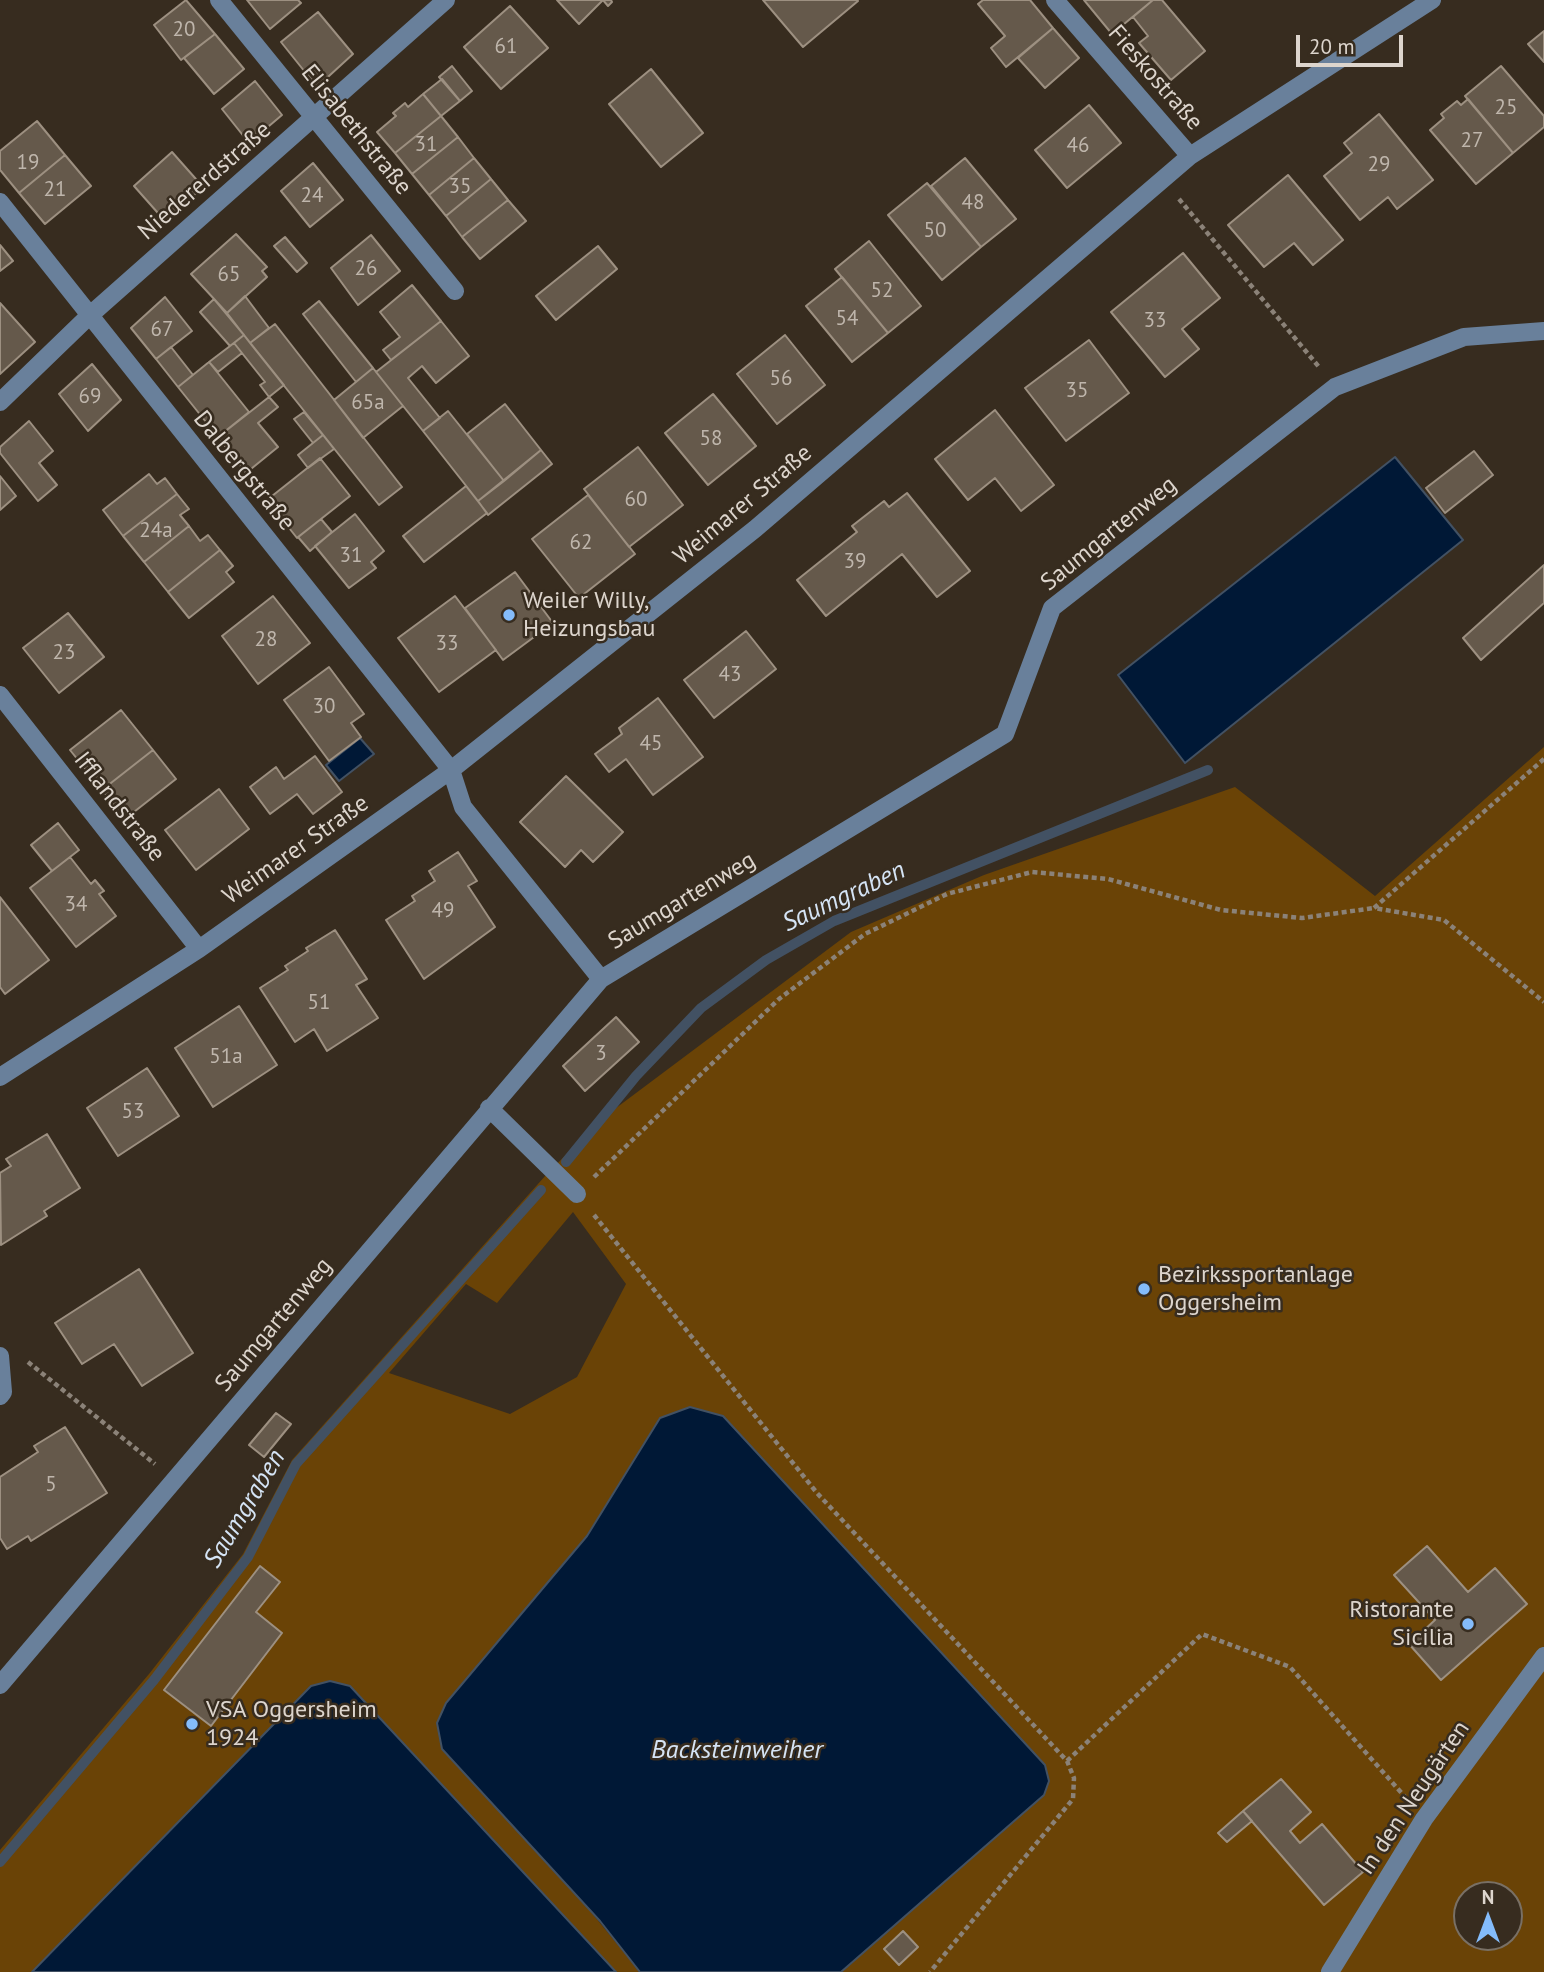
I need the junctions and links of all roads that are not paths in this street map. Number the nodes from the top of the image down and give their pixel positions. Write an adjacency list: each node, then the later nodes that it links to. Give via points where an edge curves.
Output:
1 (219, 0): 5 (street, Elisabethstraße)
2 (446, 0): 5 (street, Niedererdstraße)
3 (1055, 0): 6 (street, Fieskostraße)
4 (1433, 0): 6 (street, Weimarer Straße)
5 (313, 118): 8 (street, Elisabethstraße); 9 (street, Niedererdstraße)
6 (1190, 156): 13 (street, Weimarer Straße, via 755,529)
7 (0, 202): 9 (street, Dalbergstraße)
8 (455, 291)
9 (89, 316): 11 (street, Niedererdstraße); 13 (street, Dalbergstraße)
10 (1544, 331): 15 (street, Saumgartenweg, via 1464,337 1335,387 1052,608 1005,734)
11 (0, 402)
12 (0, 695): 14 (street, Ifflandstraße)
13 (452, 770): 14 (street, Weimarer Straße); 15 (street, Saumgartenweg, via 463,807)
14 (199, 949): 16 (street, Weimarer Straße)
15 (601, 979): 17 (street, Saumgartenweg)
16 (0, 1077)
17 (489, 1108): 18 (street); 22 (street, Saumgartenweg)
18 (577, 1194)
19 (0, 1356): 20 (street)
20 (0, 1396)
21 (1544, 1656): 23 (street, In den Neugärten, via 1424,1819)
22 (0, 1685)
23 (1331, 1972)

